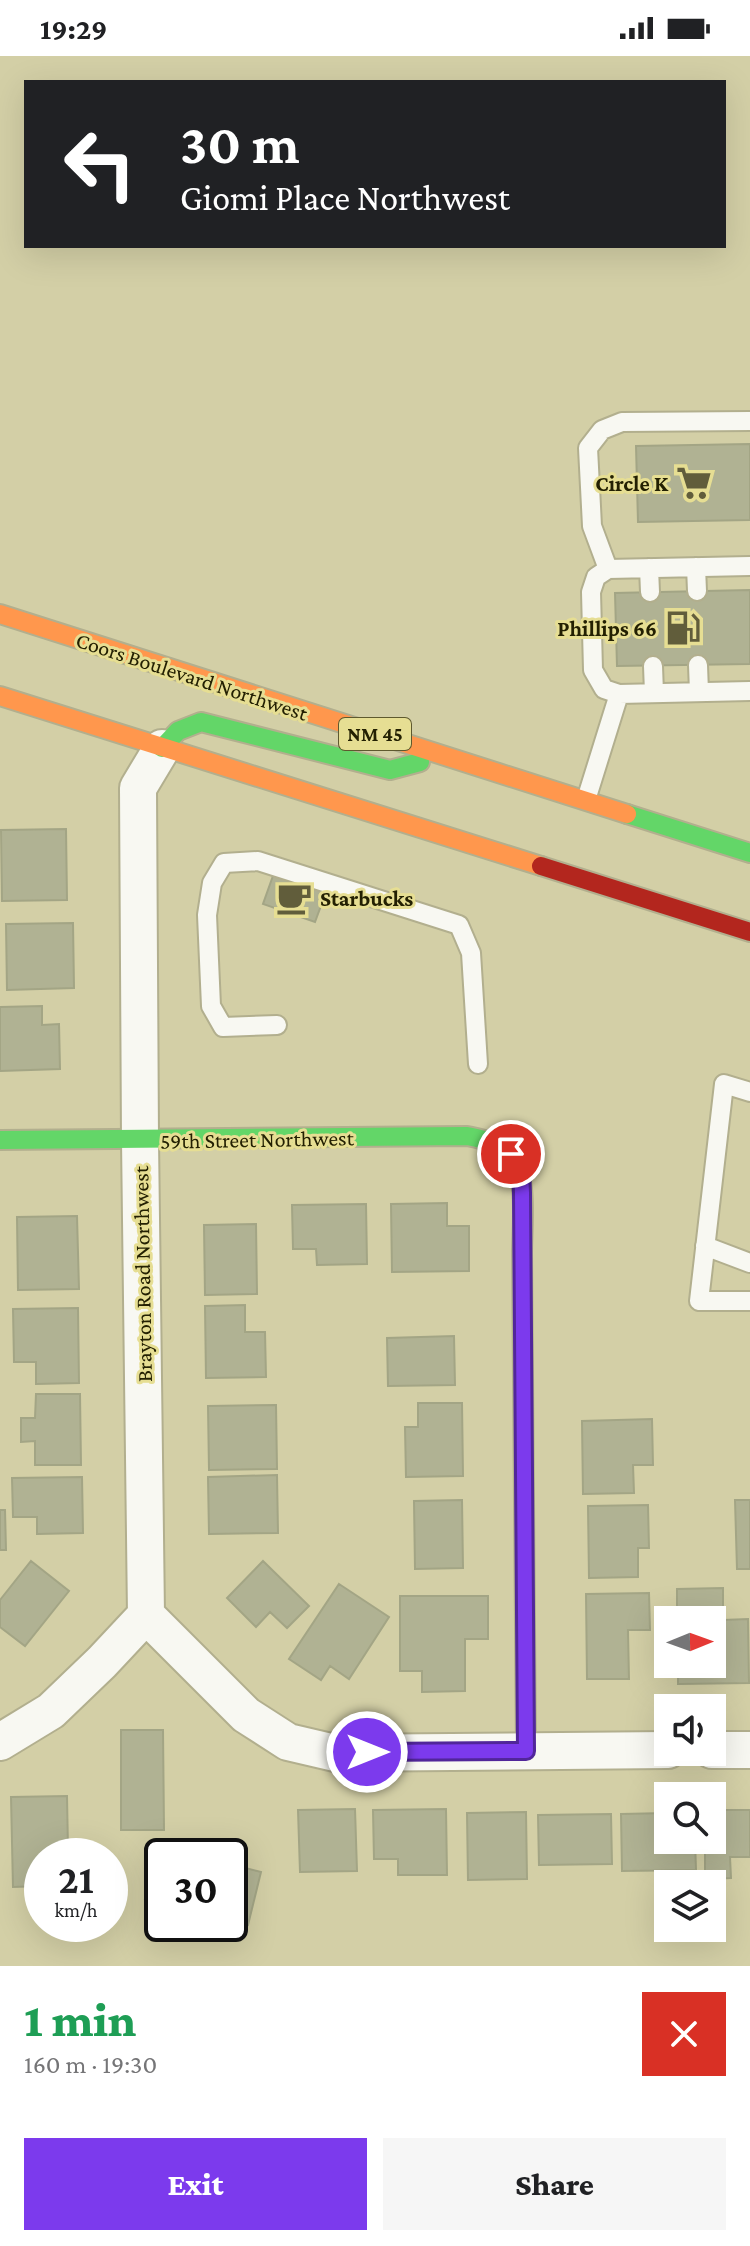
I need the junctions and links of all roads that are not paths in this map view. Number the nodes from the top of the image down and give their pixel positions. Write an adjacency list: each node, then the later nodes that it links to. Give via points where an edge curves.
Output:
1 (750, 421): 5 (lane, via 622,422 602,430 588,448 592,526)
2 (750, 566): 3 (lane)
3 (696, 567): 4 (lane); 6 (lane)
4 (649, 568): 5 (lane); 7 (lane)
5 (608, 569): 14 (lane, via 596,577 591,592 593,670 604,689)
6 (697, 591)
7 (650, 592)
8 (0, 614): 17 (main road, Coors Boulevard Northwest / NM 45)
9 (698, 665): 12 (lane)
10 (653, 666): 13 (lane)
11 (750, 691): 12 (lane)
12 (699, 692): 13 (lane)
13 (654, 693): 14 (lane)
14 (619, 694): 18 (lane)
15 (0, 696): 16 (main road)
16 (162, 748): 17 (main road, via 178,731 201,722 390,770); 20 (main road); 25 (street, Brayton Road Northwest, via 138,788)
17 (442, 755): 18 (main road, Coors Boulevard Northwest / NM 45)
18 (586, 800): 19 (main road, Coors Boulevard Northwest / NM 45)
19 (750, 853)
20 (750, 932)
21 (277, 1025): 22 (lane, via 223,1027 211,1006 207,915 212,883 224,863 258,861 459,925 471,953)
22 (478, 1064)
23 (750, 1092): 26 (lane, via 724,1084)
24 (0, 1140): 25 (main road, 59th Street Northwest)
25 (140, 1140): 29 (street, Brayton Road Northwest); 34 (main road, 59th Street Northwest, via 467,1136 488,1140 511,1154 521,1170 522,1193)
26 (705, 1246): 27 (lane); 28 (lane, via 699,1301)
27 (750, 1263)
28 (750, 1301)
29 (146, 1615): 30 (street, via 51,1711); 34 (street, via 246,1715 288,1742 335,1753)
30 (0, 1742)
31 (654, 1750): 34 (street)
32 (726, 1750): 33 (street)
33 (750, 1750)
34 (526, 1751)

